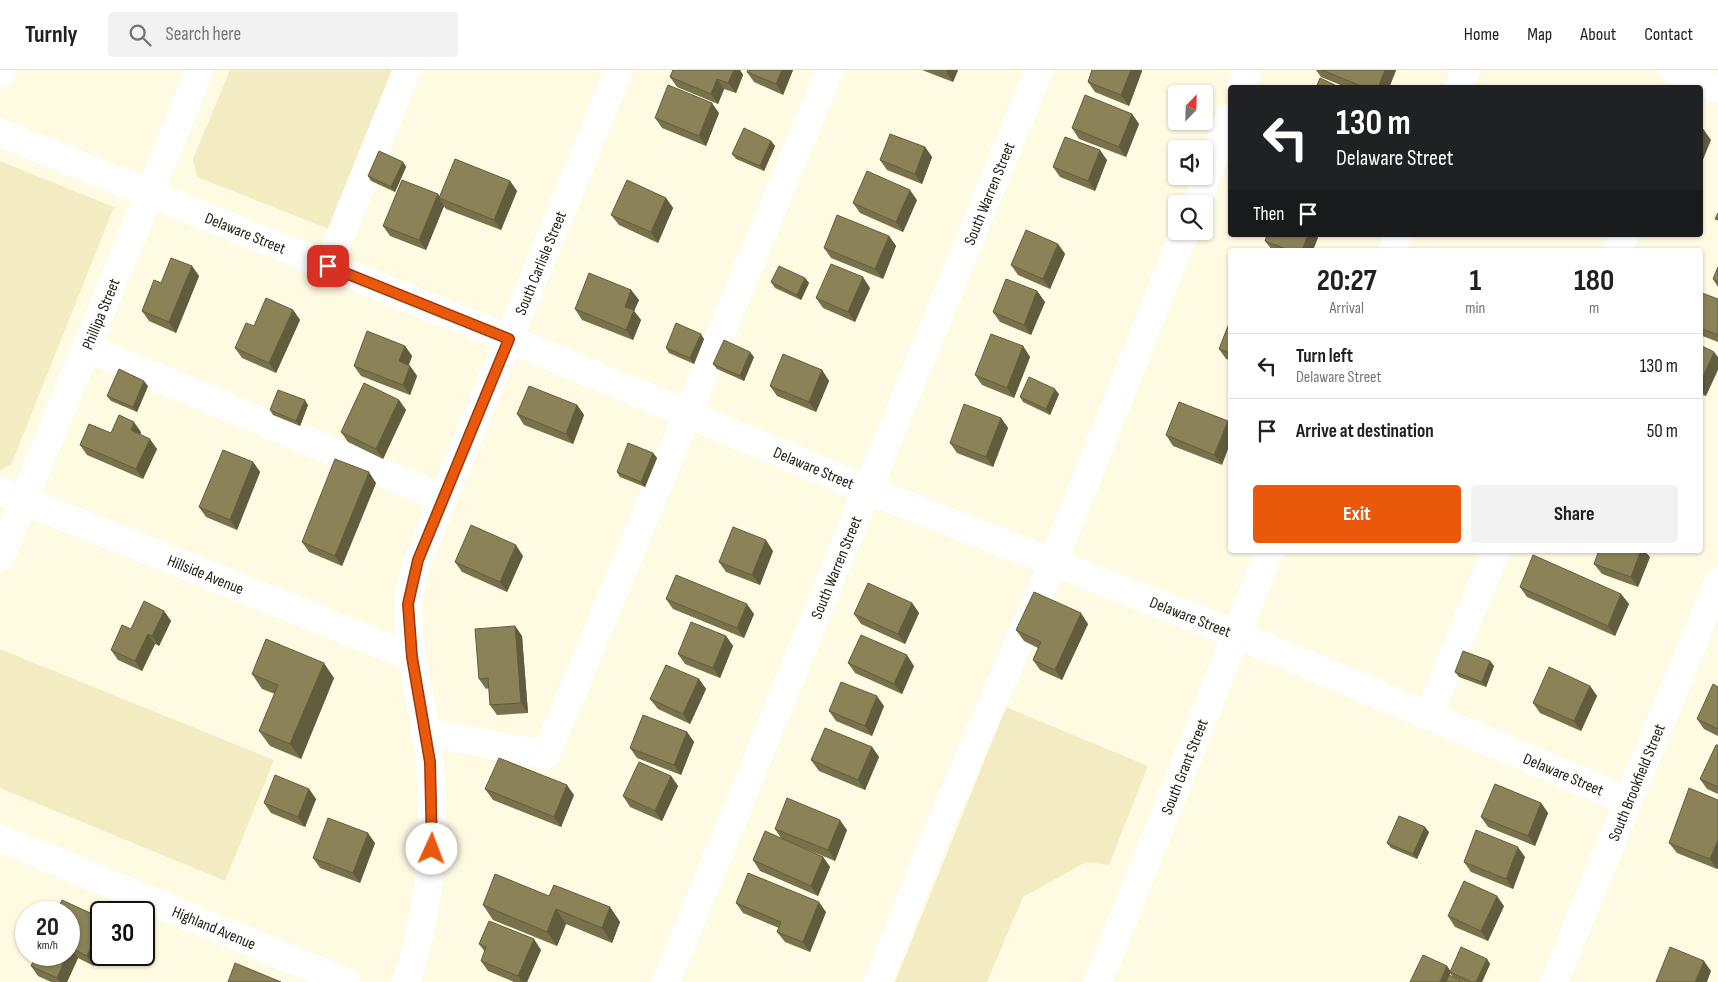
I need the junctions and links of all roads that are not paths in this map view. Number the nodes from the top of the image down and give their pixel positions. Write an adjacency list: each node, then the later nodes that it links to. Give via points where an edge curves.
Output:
1 (2, 70): 9 (street)
2 (200, 70): 16 (street, Phillipa Street)
3 (407, 70): 19 (street)
4 (619, 70): 20 (street, South Carlisle Street)
5 (830, 70): 22 (street)
6 (1039, 70): 23 (street, South Warren Street)
7 (1248, 70): 11 (street)
8 (1465, 70): 12 (street)
9 (0, 74)
10 (1684, 76): 13 (street)
11 (1243, 85)
12 (1459, 85)
13 (1718, 89)
14 (1228, 122): 17 (street)
15 (0, 133): 16 (street, Delaware Street)
16 (149, 194): 19 (street, Delaware Street); 21 (street, Phillipa Street)
17 (1200, 195)
18 (1182, 240): 29 (street)
19 (328, 266): 20 (street, Delaware Street)
20 (509, 339): 22 (street, Delaware Street); 25 (street, South Carlisle Street)
21 (86, 347): 24 (street, Phillipa Street); 25 (street)
22 (688, 414): 23 (street, Delaware Street); 34 (street, via 546,755)
23 (868, 490): 29 (street, Delaware Street); 39 (street, South Warren Street)
24 (12, 496): 28 (street, Phillipa Street); 32 (street, Hillside Avenue)
25 (442, 498): 32 (street, South Carlisle Street, via 418,560 408,604)
26 (1269, 553): 31 (street, South Grant Street)
27 (1495, 553): 33 (street)
28 (0, 558)
29 (1053, 562): 31 (street, Delaware Street); 40 (street, via 935,837)
30 (1718, 582): 35 (street, South Brookfield Street)
31 (1236, 634): 33 (street, Delaware Street); 41 (street, South Grant Street)
32 (412, 657): 34 (street, South Carlisle Street)
33 (1429, 715): 35 (street, Delaware Street)
34 (424, 732): 38 (street, South Carlisle Street, via 430,762 433,830 421,922)
35 (1628, 800): 42 (street, South Brookfield Street)
36 (0, 838): 37 (street, Highland Avenue)
37 (346, 982)
38 (406, 982)
39 (666, 982)
40 (878, 982)
41 (1098, 982)
42 (1554, 982)

